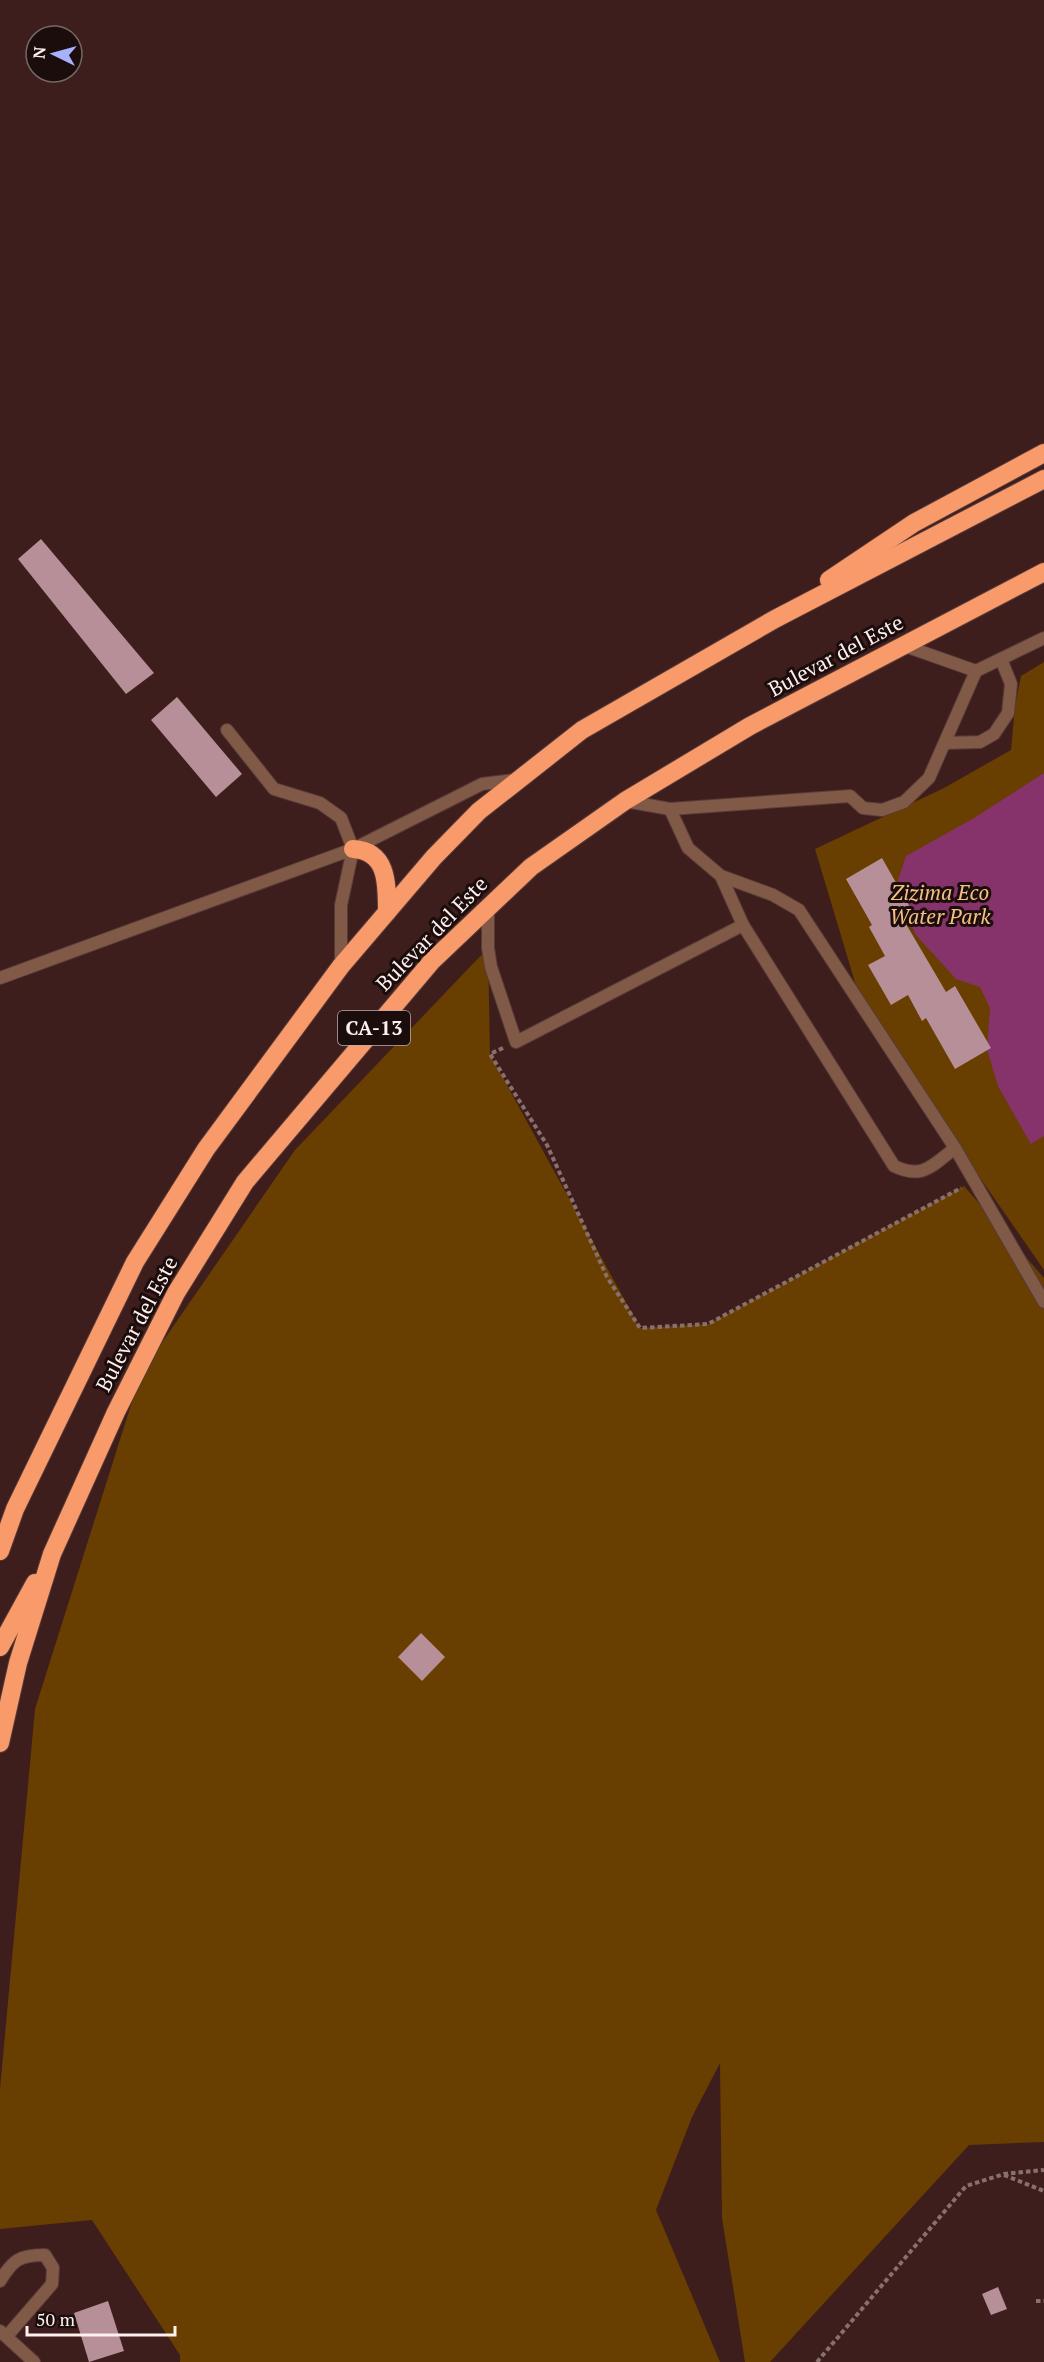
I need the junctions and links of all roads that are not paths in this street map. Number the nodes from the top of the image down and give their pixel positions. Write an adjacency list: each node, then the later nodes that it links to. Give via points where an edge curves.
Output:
1 (1044, 453): 4 (highway, via 914,523)
2 (1044, 479): 4 (highway, Bulevar del Este / CA-13)
3 (1044, 572): 6 (highway, Bulevar del Este / CA-13)
4 (775, 619): 11 (highway, Bulevar del Este / CA-13, via 582,730)
5 (1044, 638): 7 (lane)
6 (905, 646): 8 (lane); 12 (highway, Bulevar del Este / CA-13, via 750,726)
7 (1001, 659): 8 (lane); 10 (lane, via 1011,684 1008,713 994,734 980,742)
8 (976, 671): 10 (lane)
9 (227, 730): 14 (lane, via 274,789 320,803 341,818)
10 (945, 743): 13 (lane, via 929,778 904,802 882,810 863,808 850,796)
11 (518, 780): 14 (lane, via 482,784); 17 (highway, Bulevar del Este / CA-13, via 479,811)
12 (625, 801): 13 (lane); 16 (highway, Bulevar del Este / CA-13, via 531,867)
13 (670, 809): 15 (lane, via 688,848)
14 (352, 849): 17 (highway, via 372,854 385,874); 19 (lane, via 341,905); 20 (lane)
15 (721, 876): 18 (lane); 21 (lane, via 773,895 799,910)
16 (488, 907): 18 (lane, via 491,967 516,1042); 26 (highway, Bulevar del Este / CA-13, via 432,961 245,1182 176,1293 116,1412)
17 (387, 912): 19 (highway, Bulevar del Este / CA-13)
18 (743, 925): 21 (lane, via 894,1166 906,1172 924,1172)
19 (341, 966): 23 (highway, Bulevar del Este / CA-13, via 206,1149 135,1262)
20 (0, 978)
21 (955, 1148): 22 (lane)
22 (1044, 1302)
23 (15, 1509): 24 (highway); 25 (highway, Bulevar del Este / CA-13)
24 (0, 1537)
25 (0, 1551)
26 (52, 1554): 27 (highway); 28 (highway, Bulevar del Este / CA-13, via 18,1663)
27 (0, 1647)
28 (0, 1743)
29 (0, 2281): 30 (lane, via 12,2264 26,2255 45,2256 53,2268 52,2284)
30 (4, 2333): 31 (lane)
31 (34, 2362)

